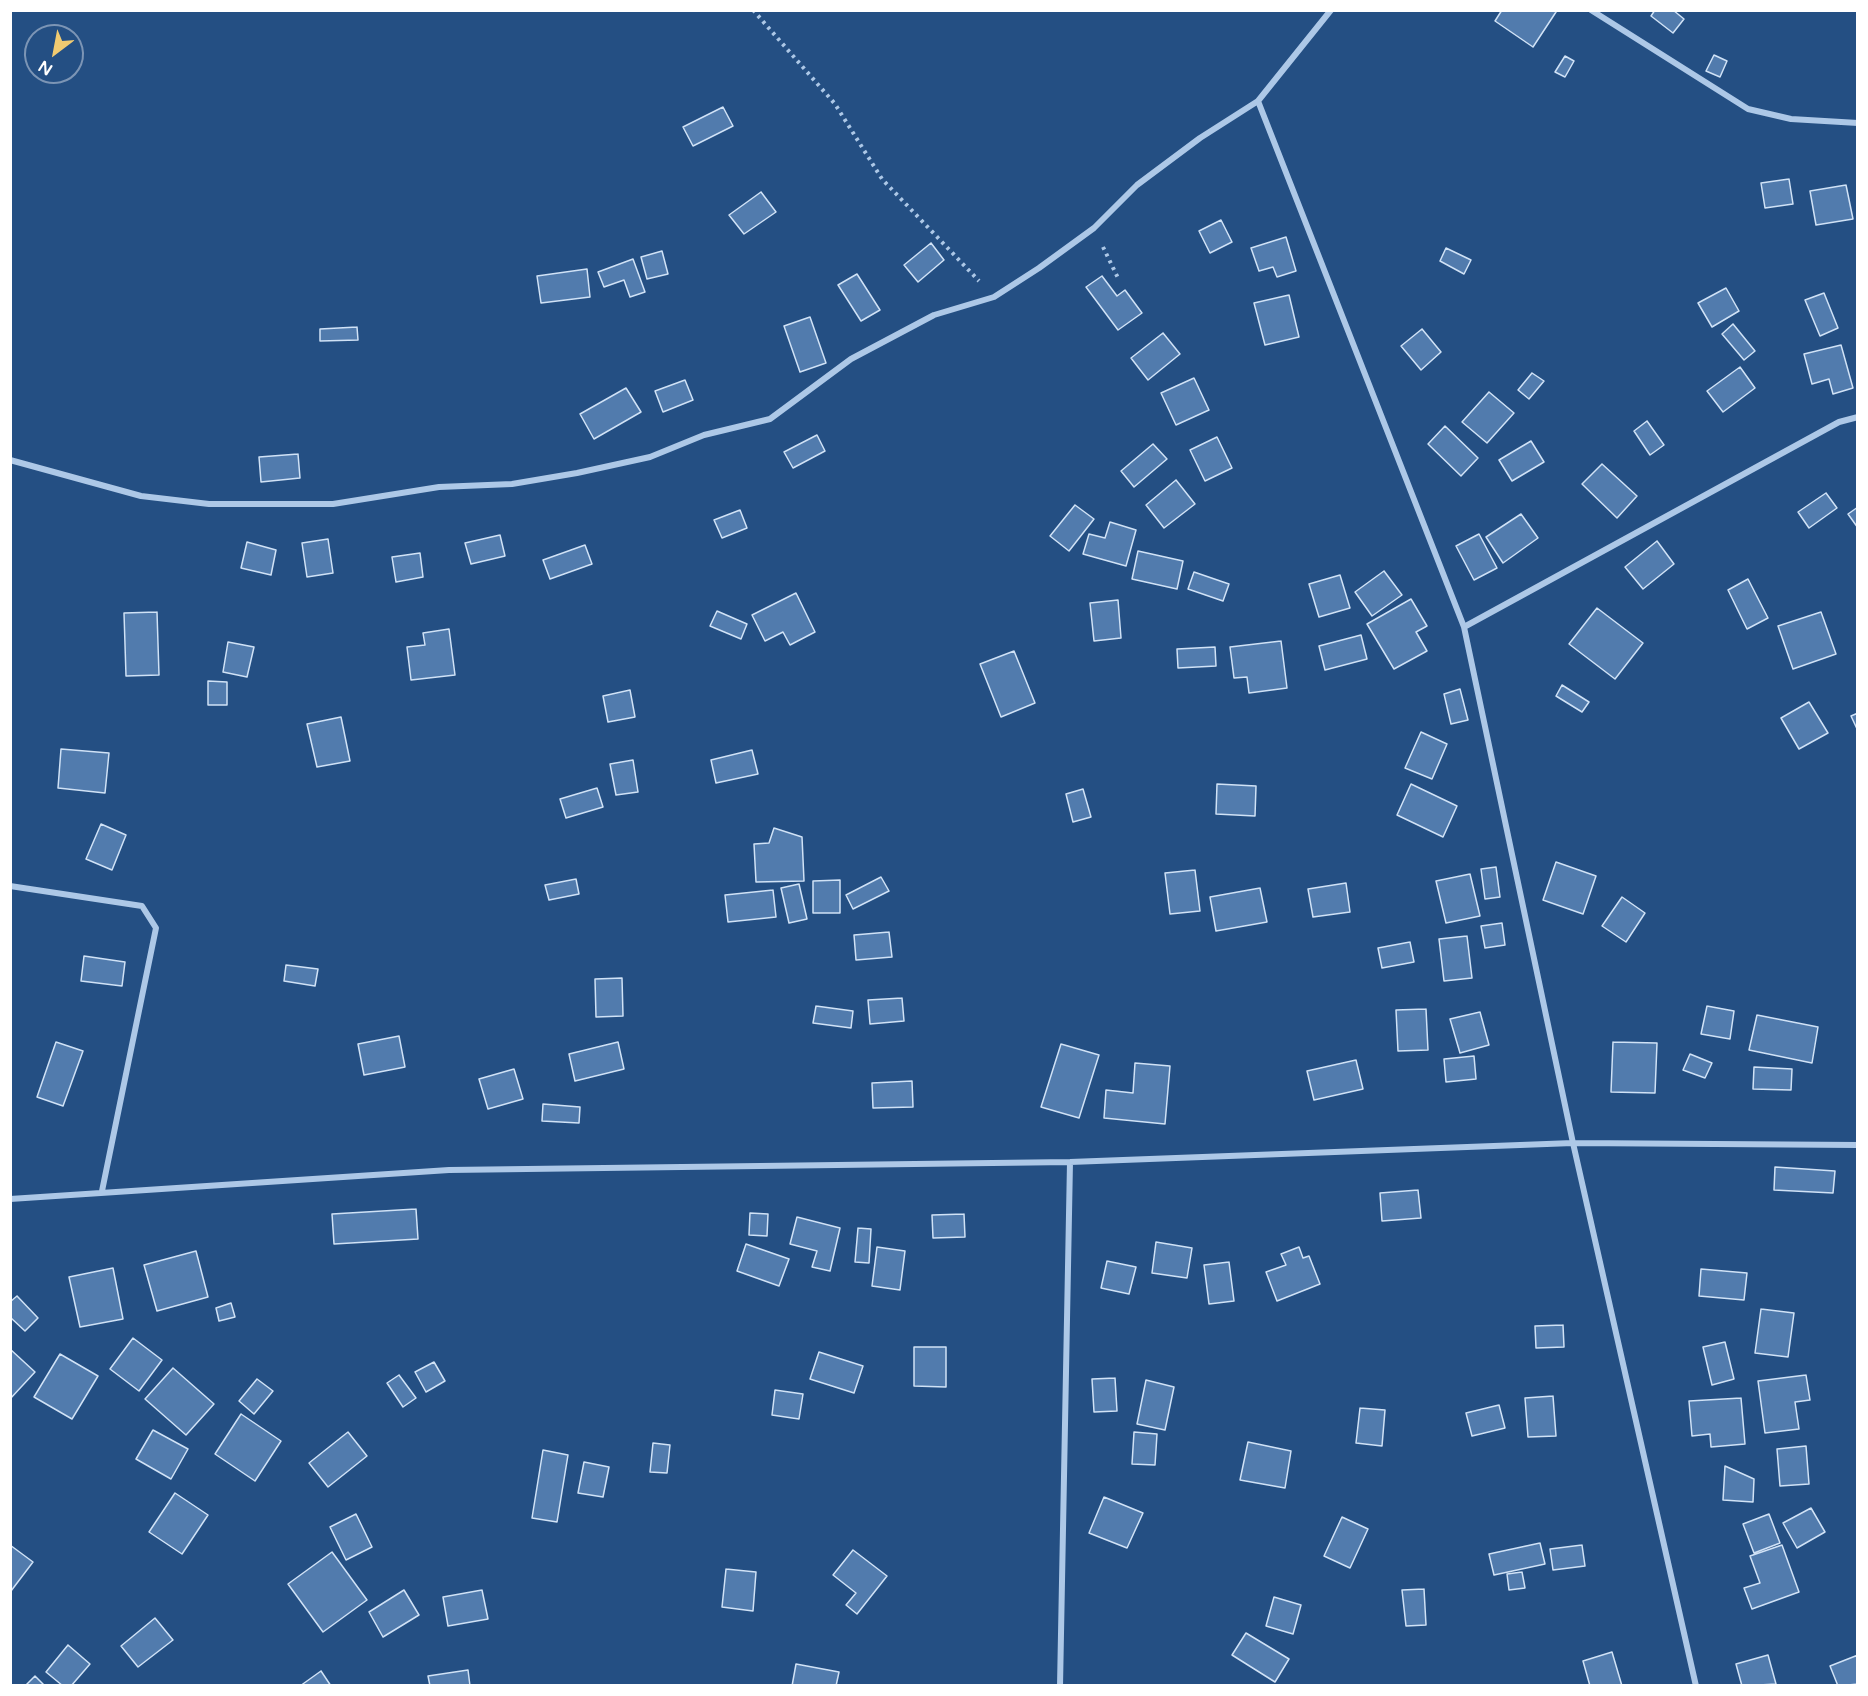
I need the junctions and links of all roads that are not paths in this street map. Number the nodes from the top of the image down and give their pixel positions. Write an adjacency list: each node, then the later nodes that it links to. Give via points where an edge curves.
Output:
1 (1331, 10): 3 (street)
2 (1591, 10): 4 (street, via 1748,109 1791,119)
3 (1258, 100): 6 (street, via 1137,185 1094,228 994,297 934,315 851,359 770,419 704,435 650,457 512,484 439,487 333,504 209,504 141,496); 7 (street)
4 (1857, 123)
5 (1857, 417): 7 (street, via 1839,422)
6 (10, 460)
7 (1464, 627): 9 (street)
8 (10, 886): 12 (street, via 142,906 156,928)
9 (1573, 1143): 10 (street); 11 (street); 15 (street)
10 (1857, 1145)
11 (1070, 1162): 12 (street, via 449,1170); 14 (street)
12 (102, 1191): 13 (street)
13 (10, 1198)
14 (1060, 1686)
15 (1696, 1686)

